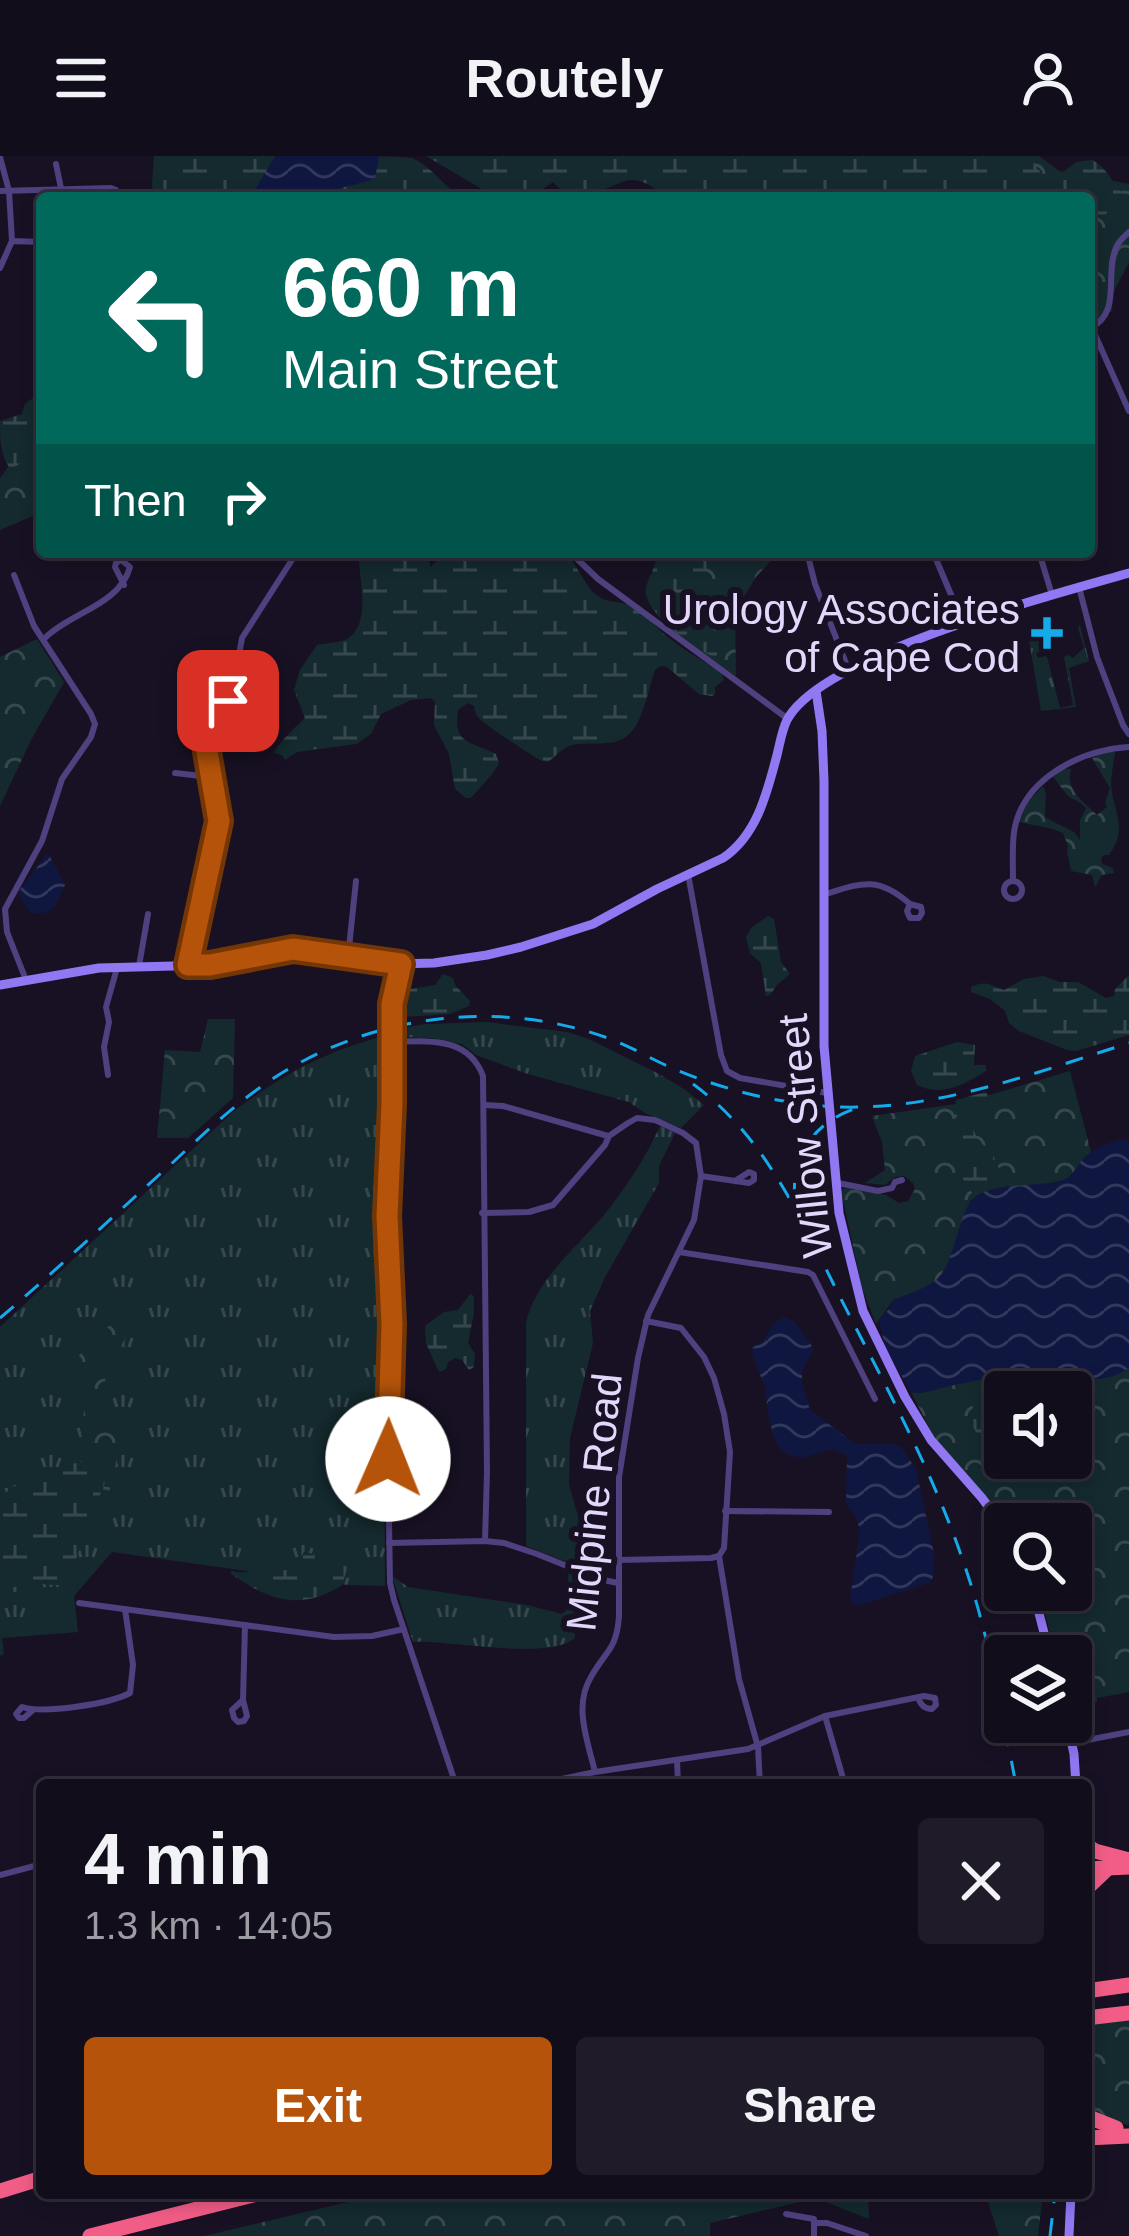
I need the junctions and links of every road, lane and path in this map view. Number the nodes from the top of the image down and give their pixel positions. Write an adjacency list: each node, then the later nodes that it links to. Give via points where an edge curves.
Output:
1 (0, 158): 4 (street)
2 (56, 164): 3 (street)
3 (60, 188): 4 (street); 5 (street); 6 (street)
4 (4, 191): 8 (street)
5 (61, 192)
6 (117, 192)
7 (1129, 232): 11 (street, via 1115,251 1110,301)
8 (12, 242): 9 (street); 10 (street)
9 (36, 242)
10 (0, 268)
11 (1095, 326)
12 (1095, 338): 13 (street)
13 (1129, 411)
14 (293, 558): 34 (street, via 242,638 232,694 208,742)
15 (576, 558): 28 (street)
16 (808, 558): 26 (street)
17 (936, 558): 24 (street)
18 (1041, 558): 23 (street)
19 (1129, 573): 22 (main road)
20 (14, 575): 25 (street)
21 (124, 585): 25 (street)
22 (1079, 587): 23 (main road); 29 (street)
23 (1052, 595): 24 (main road)
24 (963, 623): 26 (main road)
25 (44, 639): 46 (street, via 94,719 5,908)
26 (848, 670): 27 (main road)
27 (816, 692): 28 (main road); 38 (main road, Willow Street)
28 (788, 719): 35 (main road, via 747,834 728,855)
29 (1123, 725): 30 (street); 32 (street)
30 (1129, 734)
31 (1129, 747): 32 (street)
32 (1110, 748): 37 (street, via 1069,762 1024,802)
33 (175, 773): 34 (street)
34 (210, 777): 43 (street, via 218,829)
35 (688, 874): 42 (main road, via 558,936 488,955); 50 (street, via 730,1074)
36 (356, 880): 41 (street)
37 (1013, 881)
38 (823, 895): 39 (street, via 868,882); 50 (main road, Willow Street)
39 (910, 904)
40 (148, 914): 44 (street)
41 (348, 957): 42 (main road); 43 (main road, via 281,950)
42 (396, 964): 48 (street)
43 (188, 965): 44 (main road)
44 (139, 966): 45 (main road)
45 (117, 967): 46 (main road); 49 (street, via 106,1007)
46 (26, 980): 47 (main road)
47 (0, 985)
48 (392, 1042): 51 (street, via 468,1052 483,1076); 65 (street)
49 (108, 1075)
50 (827, 1093): 56 (main road, Willow Street)
51 (484, 1105): 52 (street); 57 (street)
52 (608, 1136): 53 (street, via 637,1118 670,1126 696,1143); 57 (street, via 554,1204)
53 (701, 1176): 55 (street); 58 (street, Midpine Road)
54 (902, 1180): 56 (street, via 893,1191)
55 (735, 1181)
56 (835, 1183): 61 (main road, Willow Street, via 857,1290 879,1346 926,1433)
57 (482, 1213): 64 (street)
58 (679, 1252): 59 (street, Midpine Road); 60 (street, via 813,1275)
59 (646, 1321): 62 (street, via 681,1328 709,1366 730,1443); 67 (street, Midpine Road, via 619,1477)
60 (875, 1399)
61 (984, 1504)
62 (725, 1511): 63 (street); 66 (street)
63 (829, 1512)
64 (484, 1541): 65 (street); 68 (street)
65 (389, 1543): 72 (street, via 391,1590)
66 (719, 1556): 67 (street); 80 (street)
67 (618, 1560): 68 (street, Midpine Road)
68 (618, 1583): 82 (street, Midpine Road, via 617,1639 583,1704)
69 (79, 1603): 70 (street)
70 (124, 1609): 71 (street); 75 (street, via 130,1694)
71 (245, 1625): 72 (street, via 350,1638); 74 (street)
72 (404, 1629): 83 (street)
73 (918, 1697): 76 (street)
74 (243, 1700)
75 (33, 1710)
76 (825, 1715): 80 (street); 87 (street)
77 (1129, 1732): 78 (street)
78 (1092, 1739)
79 (1072, 1743): 88 (main road)
80 (758, 1747): 81 (street); 86 (street)
81 (677, 1760): 82 (street); 85 (street)
82 (595, 1772): 84 (street)
83 (454, 1779)
84 (562, 1779)
85 (678, 1779)
86 (760, 1779)
87 (843, 1779)
88 (1075, 1779)
89 (1092, 1848): 91 (highway)
90 (1092, 1860): 91 (highway)
91 (1129, 1863): 94 (highway)
92 (36, 1866): 95 (street)
93 (1092, 1869): 94 (highway)
94 (1108, 1869): 96 (highway)
95 (0, 1875)
96 (1092, 1880)
97 (1127, 1984): 98 (highway)
98 (1092, 1989)
99 (1123, 2014): 100 (highway)
100 (1092, 2018)
101 (1092, 2119): 102 (highway)
102 (1120, 2133): 103 (highway)
103 (1092, 2151)
104 (36, 2180): 105 (highway)
105 (0, 2191)
106 (237, 2199): 110 (highway)
107 (1070, 2199): 113 (main road)
108 (786, 2214): 109 (street)
109 (816, 2223): 111 (street); 112 (street)
110 (90, 2236)
111 (814, 2236)
112 (866, 2236)
113 (1066, 2236)

